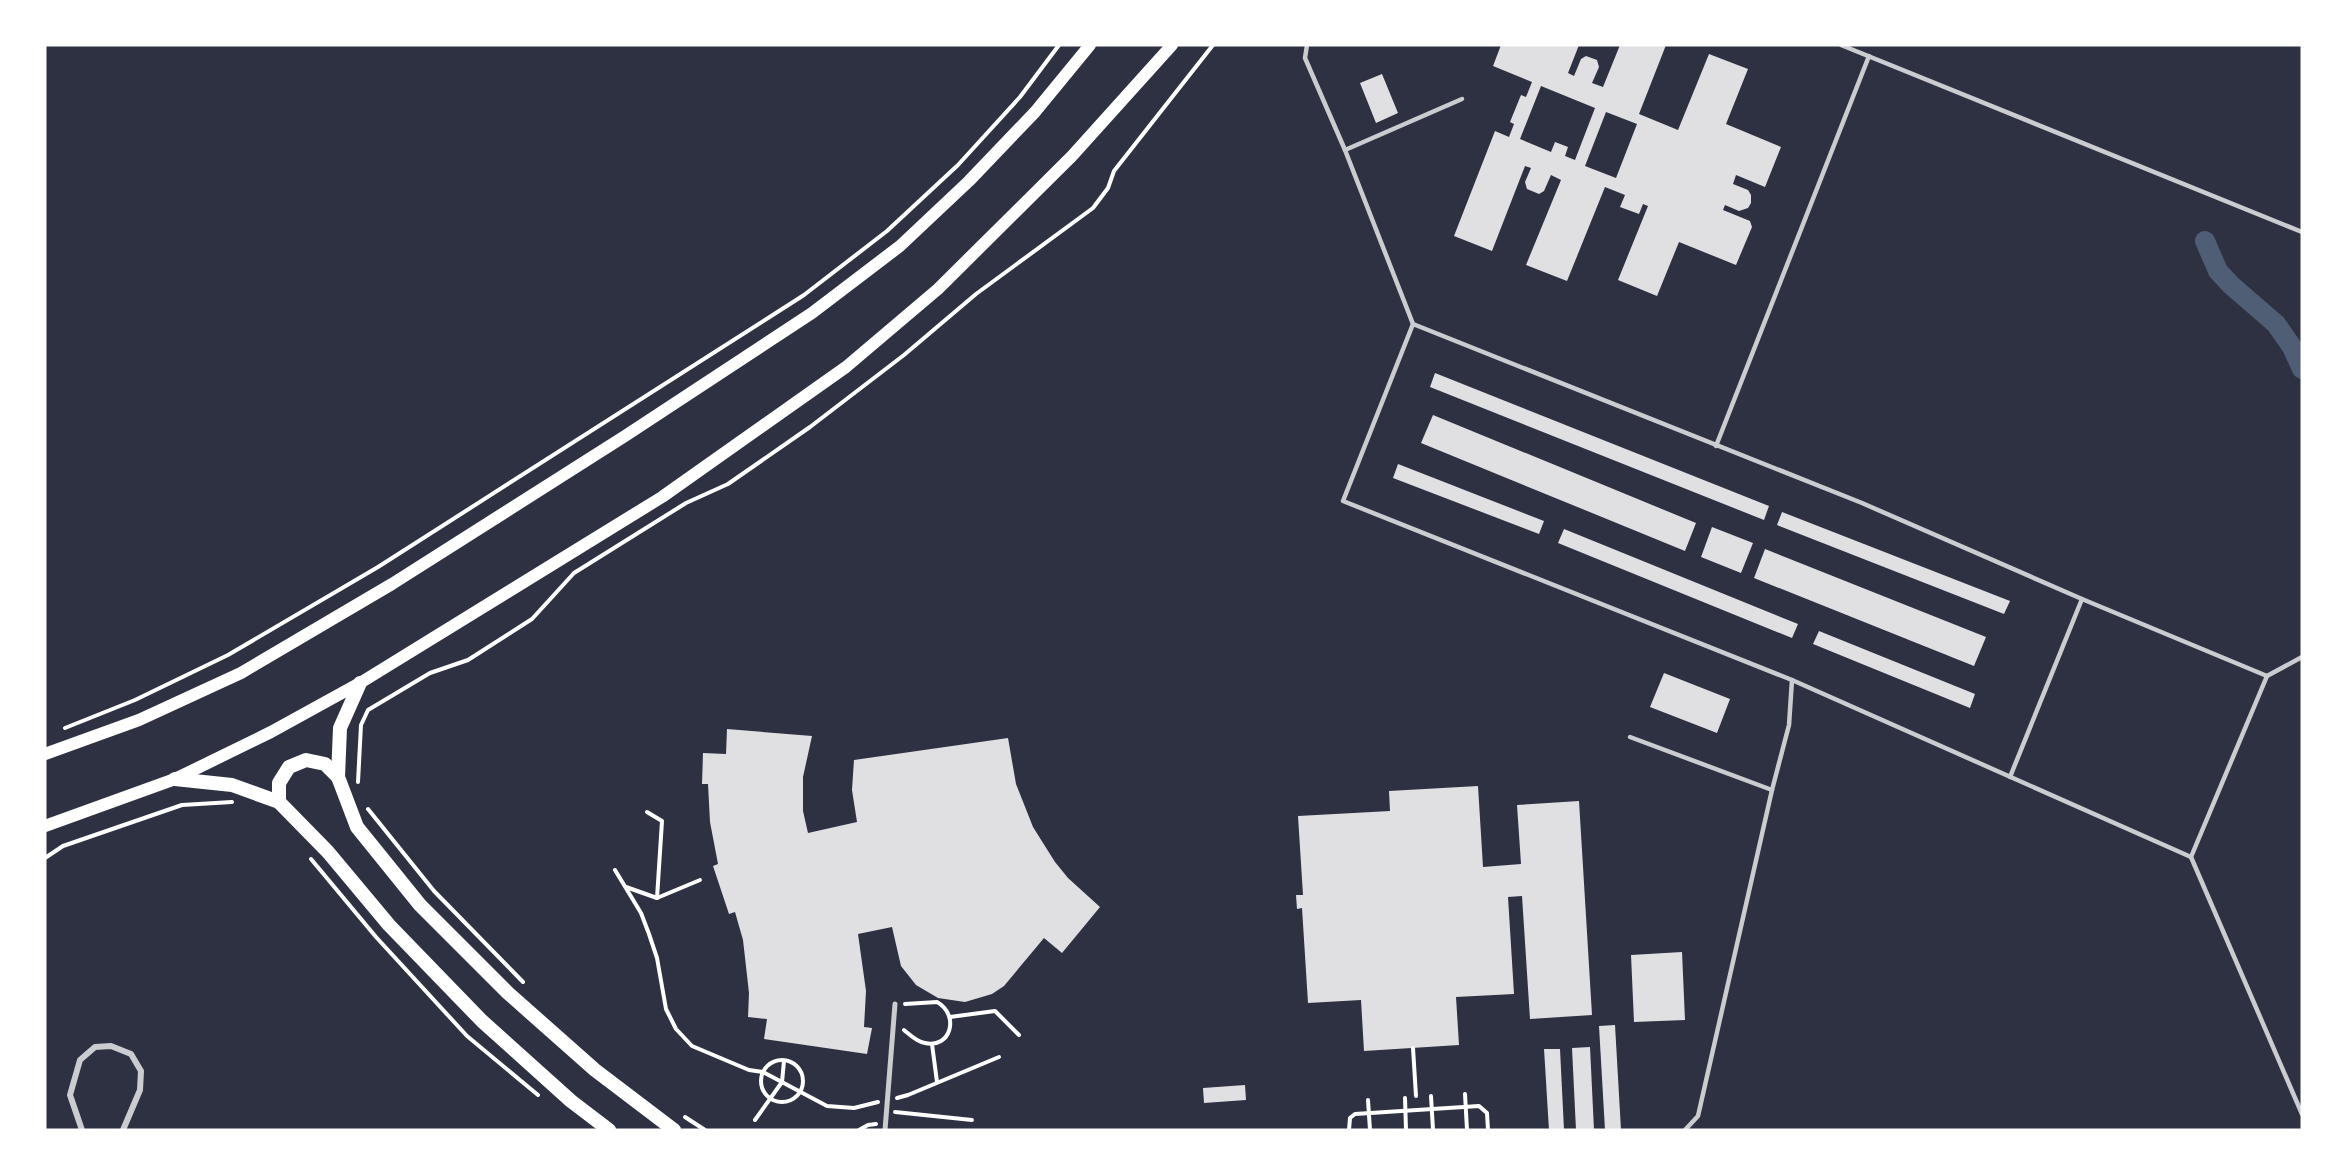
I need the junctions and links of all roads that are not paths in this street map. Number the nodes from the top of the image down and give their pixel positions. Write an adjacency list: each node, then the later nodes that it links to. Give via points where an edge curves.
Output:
1 (1090, 45): 17 (main road, via 1035,112 969,181 900,246 812,313 392,585 241,673 139,720)
2 (1172, 45): 15 (main road, via 1072,156 947,280 846,367 662,497)
3 (1307, 45): 7 (lane, via 1305,58)
4 (1841, 45): 5 (lane)
5 (1869, 56): 8 (lane); 10 (lane)
6 (1462, 99): 7 (lane)
7 (1345, 150): 9 (lane)
8 (2302, 232)
9 (1413, 324): 10 (lane); 14 (lane, via 1343,501)
10 (1716, 446): 11 (lane, via 1862,503)
11 (2082, 599): 13 (lane); 19 (lane)
12 (2302, 657): 13 (lane)
13 (2267, 676): 24 (lane)
14 (1792, 680): 19 (lane); 21 (lane, via 1789,725)
15 (360, 683): 18 (main road, via 340,728); 20 (main road)
16 (1630, 737): 21 (lane)
17 (45, 754)
18 (338, 777): 22 (main road, via 325,764 306,760 289,767 279,783); 30 (main road, via 357,827 420,905 517,1001 595,1070)
19 (2010, 777): 24 (lane)
20 (175, 778): 22 (main road, via 232,785); 23 (main road)
21 (1772, 790): 32 (lane, via 1698,1116)
22 (279, 802): 29 (main road, via 482,1021)
23 (45, 826)
24 (2191, 857): 26 (lane)
25 (895, 1004): 31 (street)
26 (2302, 1114)
27 (82, 1130): 28 (street, via 70,1095 80,1060 96,1047 111,1046 131,1054 141,1071 140,1090)
28 (123, 1130)
29 (609, 1130)
30 (674, 1130)
31 (885, 1130)
32 (1684, 1130)

